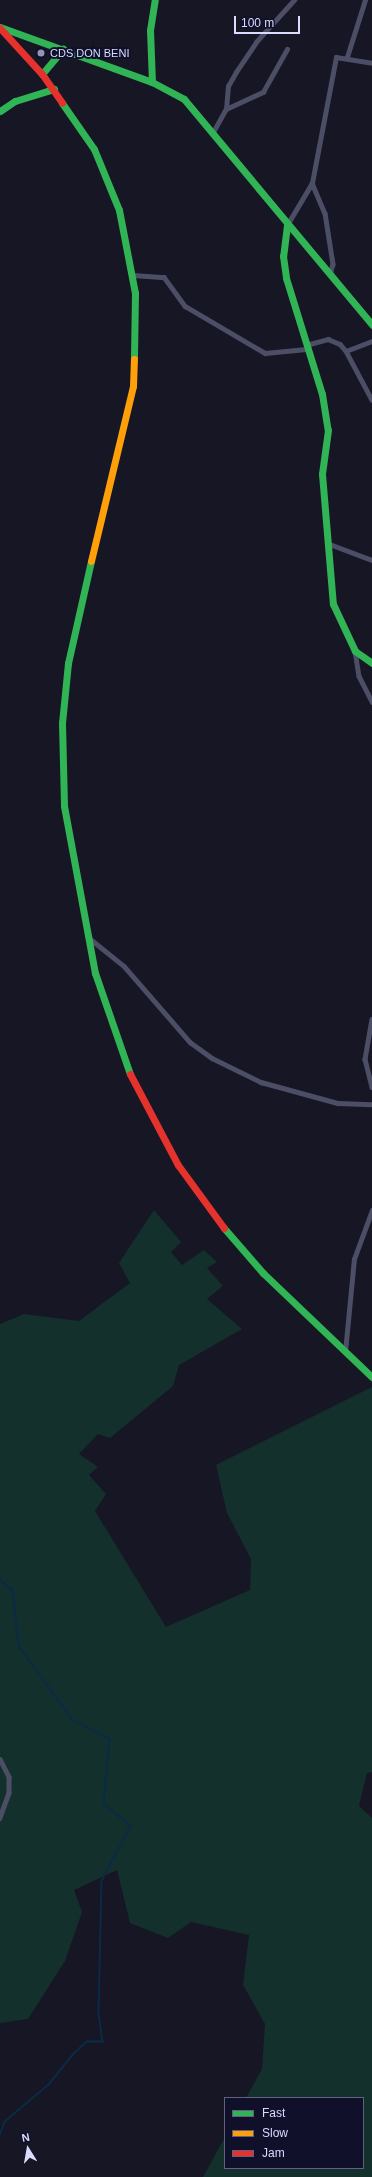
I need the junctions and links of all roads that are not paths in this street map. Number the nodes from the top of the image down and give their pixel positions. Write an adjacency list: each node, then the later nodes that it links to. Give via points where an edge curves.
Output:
1 (155, 0): 10 (main road, via 150,30)
2 (294, 0): 12 (street, via 256,42 236,72 228,86)
3 (365, 0): 7 (street)
4 (0, 28): 5 (main road); 9 (main road)
5 (63, 49): 9 (main road); 10 (main road)
6 (287, 49): 12 (street, via 263,92)
7 (348, 57): 8 (street); 15 (street, via 336,57 334,63)
8 (372, 63)
9 (42, 74): 11 (main road)
10 (152, 82): 14 (main road, via 184,99)
11 (54, 90): 13 (main road, via 15,101); 17 (main road, via 101,164 124,230)
12 (226, 109): 14 (street)
13 (0, 111)
14 (212, 134): 16 (main road)
15 (312, 183): 16 (street); 18 (street, via 325,213 333,264)
16 (288, 225): 18 (main road); 21 (main road, via 283,256 286,278)
17 (133, 275): 21 (street, via 164,277 185,306 265,354); 29 (main road, via 137,322 133,386 80,605 68,663 62,723 64,806)
18 (330, 275): 19 (main road)
19 (372, 325)
20 (372, 341): 22 (street)
21 (305, 347): 22 (street, via 328,339 340,344); 24 (main road, via 322,394 328,430 322,474)
22 (346, 351): 23 (street)
23 (372, 400)
24 (326, 542): 25 (street); 26 (main road, via 332,604)
25 (372, 560)
26 (355, 651): 27 (main road); 28 (street, via 359,676)
27 (372, 662)
28 (372, 702)
29 (87, 936): 32 (street, via 124,966 190,1042 212,1058 261,1082 333,1102); 34 (main road, via 116,1042 136,1089 178,1165 214,1216 262,1273)
30 (372, 1019): 31 (street, via 365,1059)
31 (372, 1087)
32 (372, 1104)
33 (372, 1210): 34 (street, via 354,1259)
34 (345, 1352): 35 (main road)
35 (372, 1377)
36 (0, 1759): 37 (street, via 9,1777 9,1793)
37 (0, 1818)

